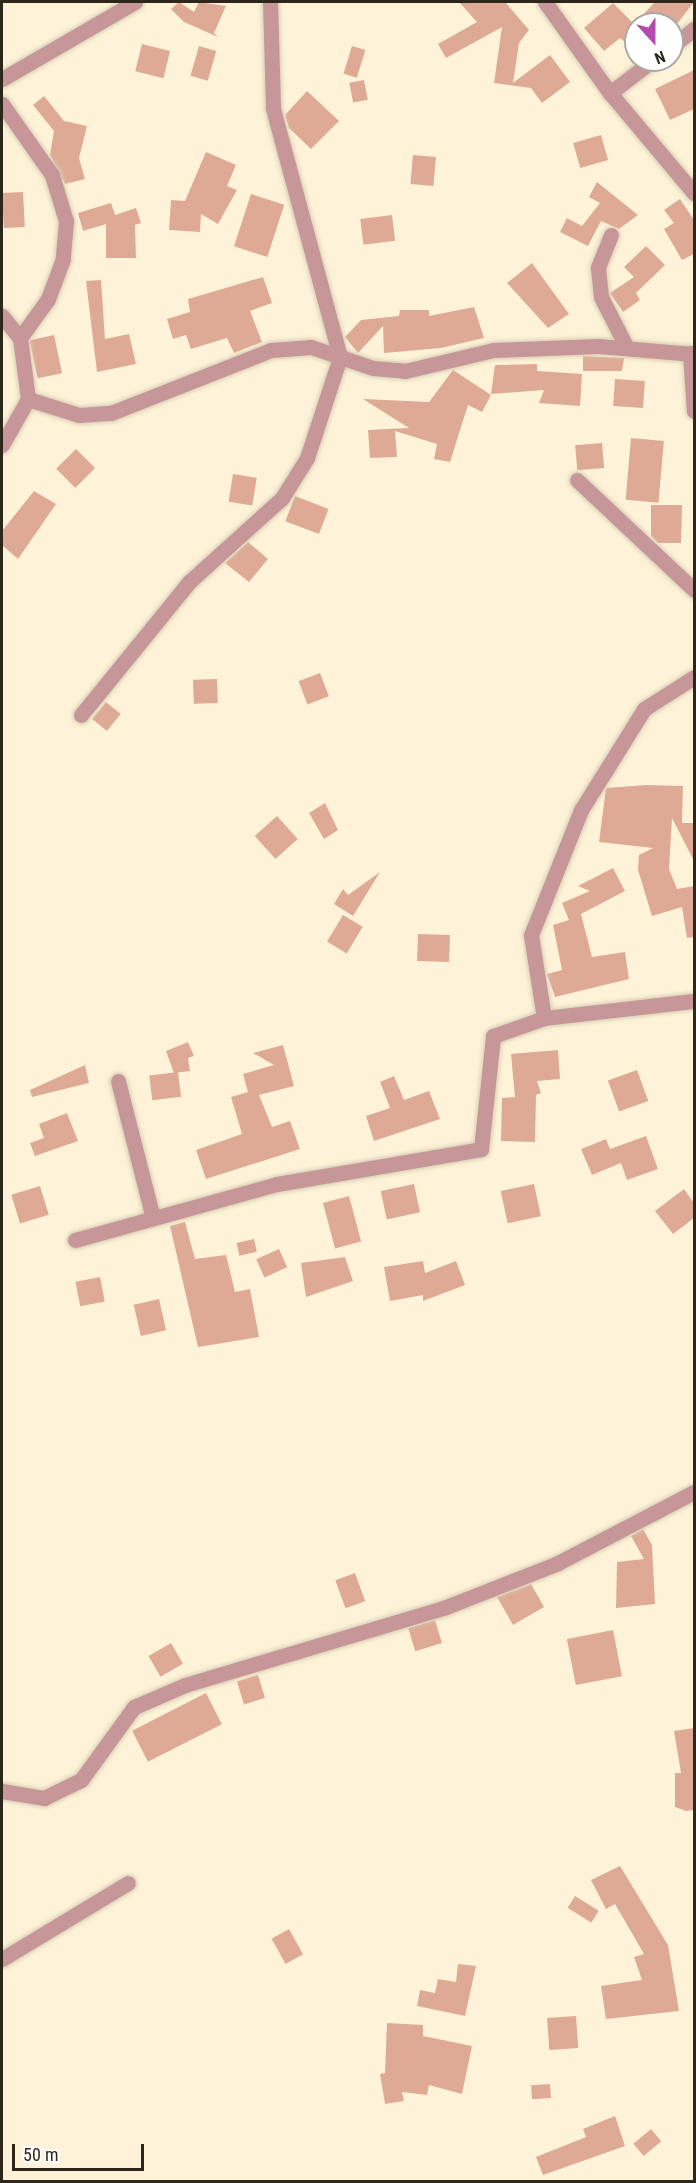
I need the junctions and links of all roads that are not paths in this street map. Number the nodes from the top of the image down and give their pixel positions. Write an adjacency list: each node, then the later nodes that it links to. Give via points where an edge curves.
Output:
1 (135, 2): 5 (street)
2 (270, 2): 14 (street, via 273,108)
3 (545, 2): 6 (street)
4 (637, 72): 6 (street)
5 (2, 79)
6 (610, 93): 8 (street)
7 (2, 104): 11 (street, via 52,175 66,221 63,259 48,299)
8 (694, 193)
9 (611, 236): 12 (street, via 598,268 601,297)
10 (2, 316): 11 (street)
11 (20, 338): 15 (street)
12 (627, 348): 13 (street); 14 (street, via 494,350 405,371 373,369)
13 (692, 354): 16 (street)
14 (340, 357): 15 (street, via 311,347 271,350 111,413 78,415); 21 (street, via 307,458 282,498 189,582)
15 (28, 399): 17 (street)
16 (694, 411)
17 (2, 445)
18 (577, 480): 19 (street)
19 (694, 590)
20 (694, 677): 23 (street, via 644,709 581,810 531,935)
21 (81, 715)
22 (694, 1001): 23 (street)
23 (544, 1018): 25 (street, via 493,1036 481,1149 277,1184)
24 (118, 1081): 25 (street)
25 (153, 1218): 26 (street)
26 (75, 1240)
27 (694, 1492): 28 (street, via 558,1563 446,1607 185,1684 134,1707 81,1780 44,1798)
28 (2, 1791)
29 (128, 1883): 30 (street)
30 (2, 1959)

